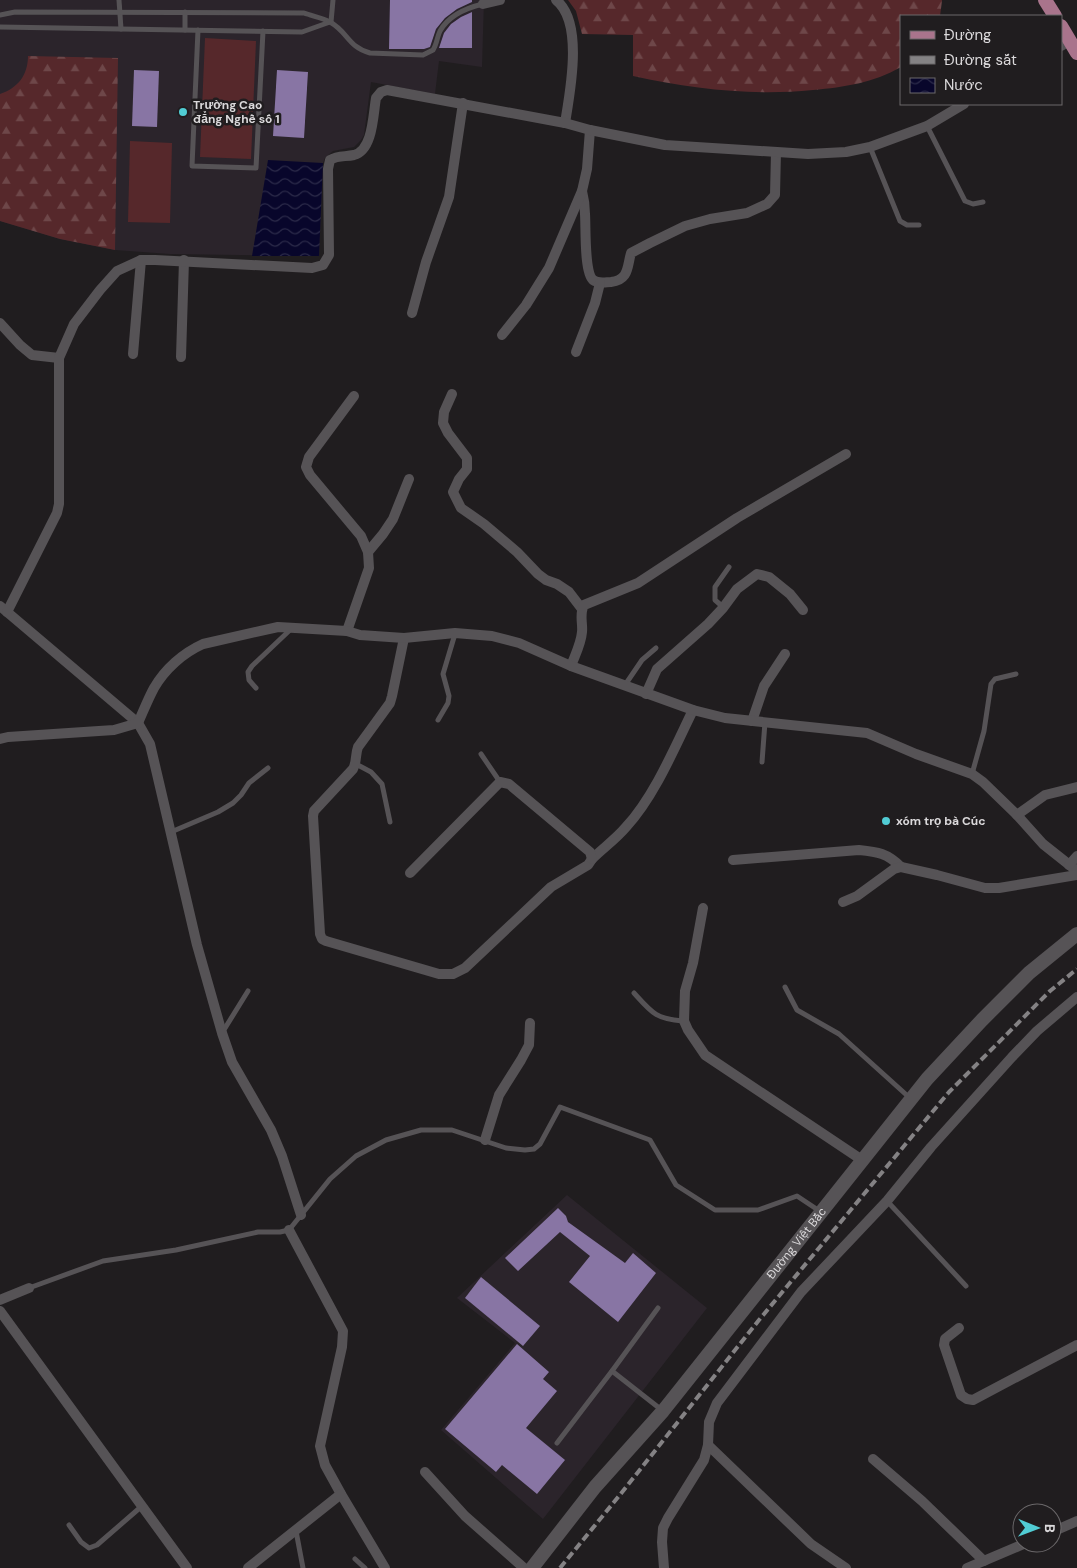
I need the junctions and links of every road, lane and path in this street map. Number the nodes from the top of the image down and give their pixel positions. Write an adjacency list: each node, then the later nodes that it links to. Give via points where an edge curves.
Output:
1 (120, 0): 7 (lane)
2 (333, 0): 11 (lane)
3 (500, 0): 6 (street)
4 (556, 0): 22 (street, via 568,20 572,40 573,72)
5 (1045, 0): 10 (main road)
6 (484, 4): 11 (lane, via 464,10 450,19 439,33 433,50 424,55 363,51)
7 (120, 12): 8 (lane); 9 (lane, via 15,12); 13 (lane)
8 (185, 12): 11 (lane, via 304,13); 14 (lane)
9 (0, 15)
10 (1054, 15)
11 (331, 22): 17 (lane, via 302,32)
12 (0, 27): 13 (lane)
13 (120, 29): 14 (lane)
14 (185, 30): 15 (lane)
15 (198, 30): 17 (lane); 17 (lane, via 192,166 247,168 256,168)
16 (1062, 30): 18 (main road)
17 (263, 31)
18 (1065, 43): 19 (main road)
19 (1077, 53)
20 (462, 104): 22 (street); 31 (street, via 387,90 381,92 376,98 368,143 354,155 336,156 330,160 330,255 323,265 312,268); 33 (street, via 449,197)
21 (962, 105): 23 (street)
22 (565, 123): 24 (street)
23 (927, 126): 25 (street); 28 (lane, via 965,201 973,204)
24 (590, 130): 26 (street, via 665,145); 27 (street)
25 (870, 147): 26 (street, via 846,152); 29 (lane, via 900,221)
26 (776, 152): 32 (street, via 775,195 767,204 747,213 693,224 659,239 632,253 624,278)
27 (582, 191): 32 (street, via 589,274); 35 (street, via 549,268)
28 (983, 202)
29 (919, 225)
30 (141, 260): 31 (street); 37 (street); 39 (street, via 117,271 100,290 74,324)
31 (184, 260): 38 (street)
32 (600, 283): 36 (street)
33 (412, 313)
34 (0, 323): 39 (street, via 32,355)
35 (502, 335)
36 (576, 352)
37 (133, 354)
38 (181, 357)
39 (59, 358): 47 (street, via 59,504)
40 (452, 394): 48 (street, via 442,423 467,458 467,469 453,492 461,508 517,552 538,574 569,592)
41 (354, 396): 44 (street, via 309,456 306,467 361,536)
42 (846, 454): 48 (street, via 738,518 638,584 584,605)
43 (409, 478): 44 (street, via 393,519)
44 (368, 552): 51 (street, via 369,568)
45 (729, 567): 46 (lane, via 715,587 715,600)
46 (724, 608): 49 (street, via 737,589 757,574 769,577); 60 (street, via 657,669)
47 (4, 609): 65 (street)
48 (582, 609): 56 (street, via 580,642)
49 (803, 610)
50 (293, 627): 51 (street); 59 (lane, via 248,672 249,680); 65 (street, via 278,627 203,644 191,650 171,666 154,688)
51 (347, 631): 53 (street)
52 (455, 633): 53 (street); 56 (street, via 492,636 519,643); 62 (lane, via 443,674 448,704)
53 (404, 638): 69 (street, via 390,703 358,748)
54 (656, 648): 58 (lane, via 642,660)
55 (785, 654): 63 (street, via 764,686)
56 (571, 666): 58 (street)
57 (1016, 674): 71 (lane, via 995,679 991,684 984,731)
58 (625, 686): 60 (street)
59 (256, 688)
60 (646, 694): 61 (street)
61 (693, 710): 63 (street); 78 (street, via 673,753 640,809)
62 (438, 720)
63 (752, 721): 64 (street)
64 (765, 722): 68 (lane); 71 (street, via 867,733)
65 (138, 723): 66 (street, via 114,730); 76 (street, via 150,744)
66 (0, 739)
67 (480, 754): 72 (lane)
68 (762, 762)
69 (356, 764): 75 (lane, via 371,772 382,784); 78 (street, via 316,808 313,816 320,934 326,941 438,974 453,974 465,968 551,888 588,865)
70 (268, 768): 76 (lane, via 232,803)
71 (972, 774): 74 (street)
72 (500, 782): 78 (street, via 509,784 590,852); 82 (street)
73 (1077, 787): 74 (street, via 1045,795)
74 (1017, 815): 81 (street, via 1043,844)
75 (390, 822)
76 (171, 832): 92 (street, via 197,945)
77 (1077, 856): 81 (street)
78 (592, 859)
79 (733, 860): 80 (street, via 859,850 890,857)
80 (901, 867): 81 (street, via 985,888 998,888); 83 (street)
81 (1074, 870)
82 (410, 873)
83 (843, 902)
84 (703, 908): 90 (street, via 685,991)
85 (1077, 934): 93 (street, Đường Việt Bắc, via 1029,973 926,1079)
86 (785, 987): 93 (lane, via 797,1010 839,1034)
87 (248, 991): 92 (lane)
88 (634, 993): 90 (lane, via 650,1011 667,1020)
89 (1077, 997): 96 (street, via 1012,1057)
90 (684, 1021): 95 (street, via 705,1055)
91 (530, 1023): 94 (street, via 528,1045 499,1095)
92 (222, 1033): 98 (street, via 232,1062 271,1130)
93 (911, 1099): 95 (street, Đường Việt Bắc)
94 (485, 1140): 97 (lane, via 506,1148 534,1149 560,1107 650,1140 676,1185 716,1210 758,1210 797,1196); 98 (lane, via 452,1130 421,1130 386,1140 356,1156 330,1179)
95 (862, 1160): 97 (street, Đường Việt Bắc)
96 (887, 1201): 100 (lane); 110 (street, via 801,1292 717,1403 709,1422)
97 (821, 1212): 108 (street, Đường Việt Bắc)
98 (301, 1215): 99 (lane)
99 (289, 1230): 101 (lane, via 258,1232 176,1250 103,1261); 113 (street, via 343,1331 320,1446)
100 (966, 1286)
101 (29, 1288): 102 (street)
102 (0, 1300)
103 (658, 1308): 107 (lane)
104 (0, 1311): 114 (street)
105 (959, 1328): 106 (street, via 945,1339 944,1345 961,1394 967,1400 973,1400)
106 (1077, 1345)
107 (612, 1371): 108 (lane); 109 (lane)
108 (663, 1411): 128 (street, Đường Việt Bắc, via 595,1487)
109 (557, 1443)
110 (708, 1445): 129 (street, via 704,1460 663,1528); 130 (street, via 811,1544)
111 (872, 1459): 121 (street, via 922,1501)
112 (425, 1472): 127 (street, via 456,1507)
113 (341, 1494): 118 (street); 126 (street)
114 (142, 1506): 116 (lane, via 93,1547 81,1542); 122 (street)
115 (1077, 1521): 117 (street)
116 (69, 1525)
117 (1062, 1528)
118 (296, 1530): 123 (street); 124 (lane)
119 (1012, 1549): 121 (street)
120 (355, 1559): 125 (lane)
121 (984, 1561): 131 (street)
122 (187, 1568)
123 (248, 1568)
124 (303, 1568)
125 (365, 1568)
126 (385, 1568)
127 (524, 1568)
128 (532, 1568)
129 (664, 1568)
130 (846, 1568)
131 (967, 1568)

